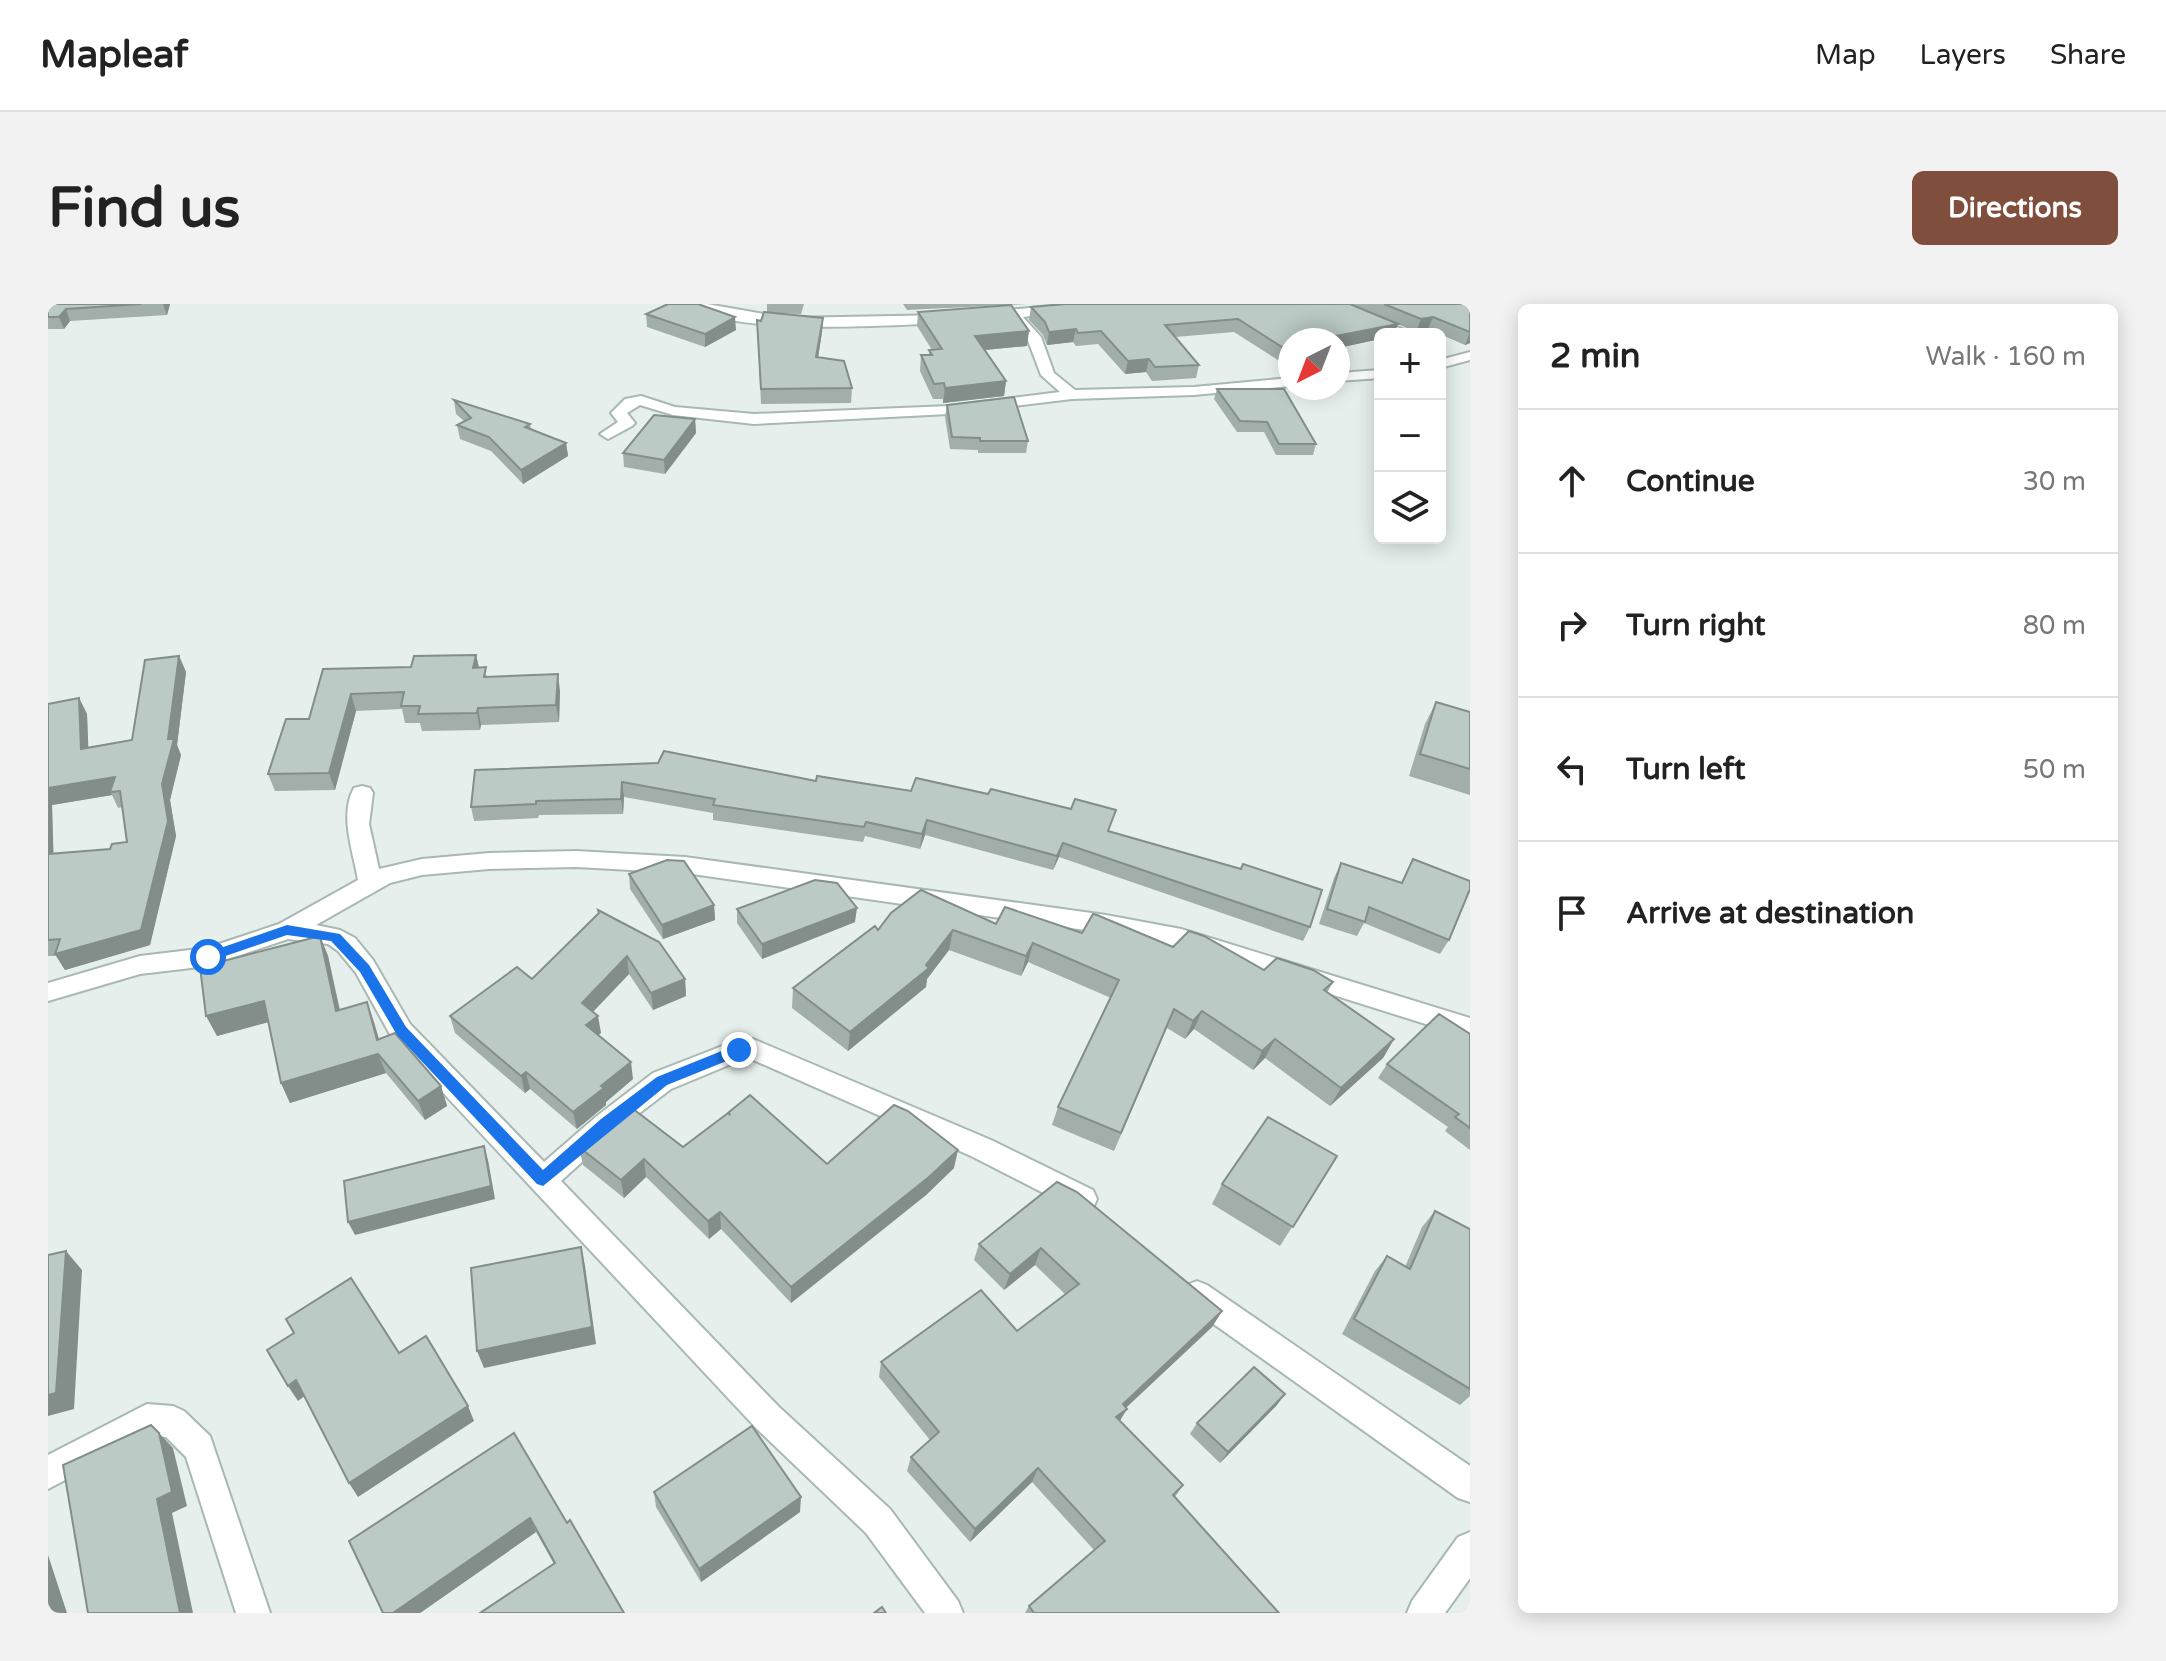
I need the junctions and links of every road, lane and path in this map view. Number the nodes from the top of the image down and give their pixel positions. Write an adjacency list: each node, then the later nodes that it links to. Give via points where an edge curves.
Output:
1 (693, 304): 4 (street, via 754,320 800,324)
2 (1330, 304): 5 (street)
3 (1075, 308): 4 (street)
4 (1013, 313): 12 (street, via 1034,337 1048,375)
5 (1392, 328)
6 (1446, 349): 7 (street)
7 (1468, 356): 8 (street)
8 (1446, 362)
9 (1374, 374): 10 (street)
10 (1350, 376)
11 (1278, 383): 12 (street)
12 (1072, 395): 13 (street, via 949,410 754,419 673,411 641,400 619,413 627,423)
13 (608, 434)
14 (362, 793): 15 (street, via 358,824)
15 (370, 881): 16 (street); 20 (street, via 422,867 489,861 685,865 1181,938)
16 (332, 906): 17 (street); 18 (street)
17 (287, 930): 18 (street); 19 (street, via 208,957 140,965)
18 (335, 937): 21 (street, via 364,969 401,1031)
19 (48, 992)
20 (1470, 1028)
21 (543, 1180): 22 (street, via 662,1081 753,1049 981,1148 1082,1198); 28 (street, via 768,1418 878,1521)
22 (1105, 1217)
23 (1173, 1275): 25 (street)
24 (48, 1473): 27 (street, via 147,1420 173,1422 199,1447)
25 (1470, 1486)
26 (1470, 1549): 29 (street)
27 (253, 1613)
28 (946, 1613)
29 (1424, 1613)

